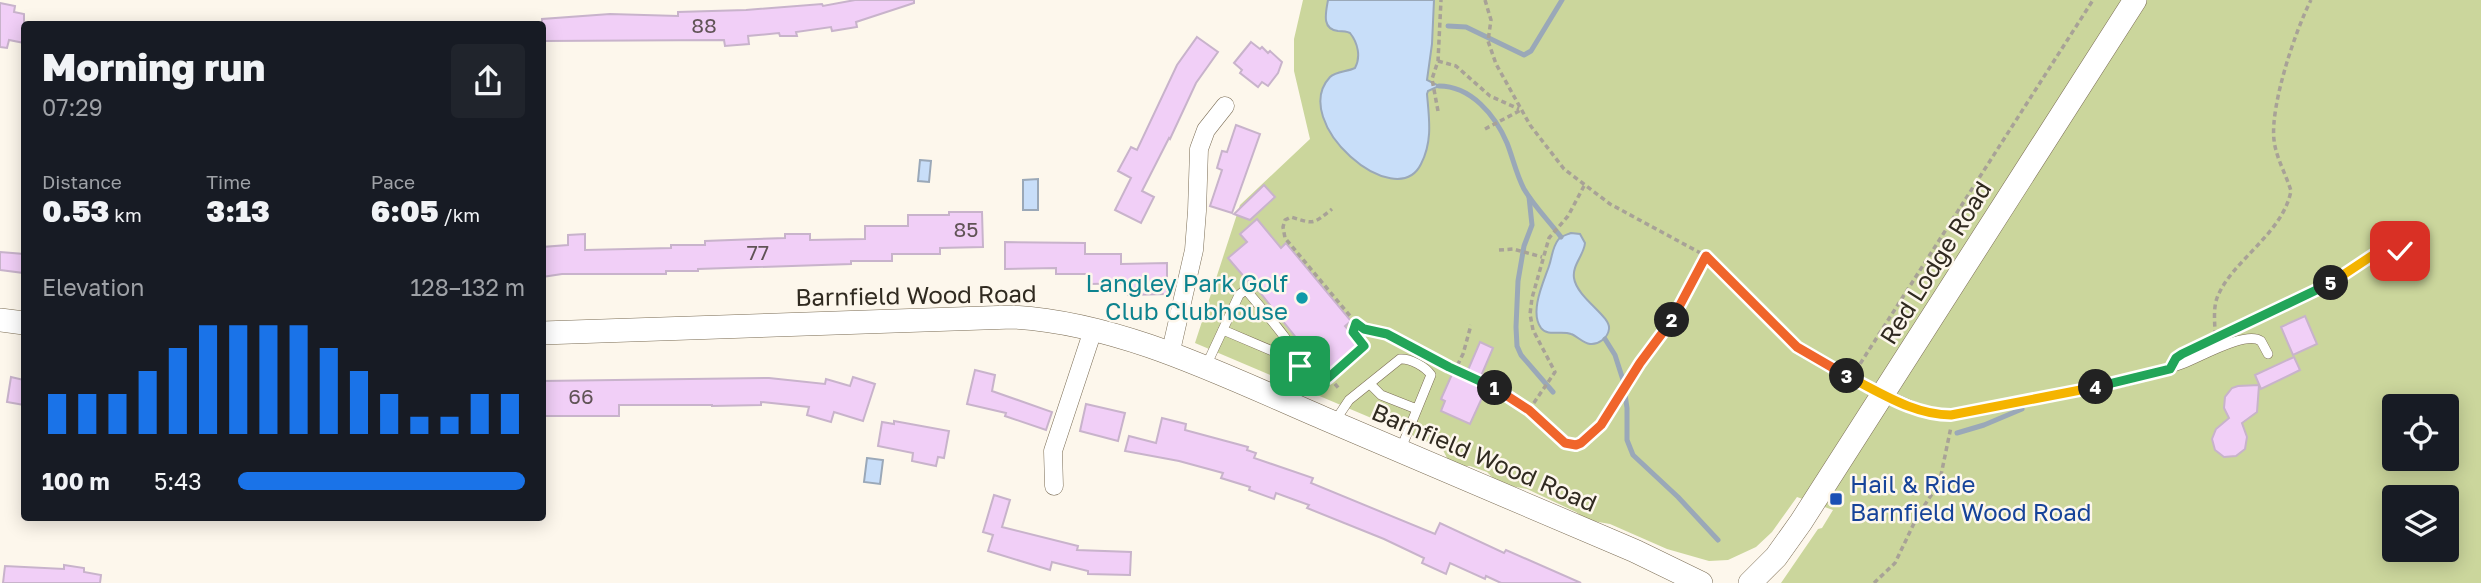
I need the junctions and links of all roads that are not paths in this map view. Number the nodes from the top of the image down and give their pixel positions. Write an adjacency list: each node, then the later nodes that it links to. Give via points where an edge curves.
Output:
1 (2136, 0): 11 (street, Red Lodge Road)
2 (1225, 106): 7 (street, via 1206,130 1199,149 1196,231)
3 (1093, 330): 5 (street, Barnfield Wood Road, via 1013,317); 7 (street, Barnfield Wood Road); 16 (street, via 1053,451)
4 (1223, 330): 8 (lane); 8 (lane, via 1241,292 1248,292); 9 (lane)
5 (546, 333)
6 (2268, 354): 11 (lane, via 2261,341 2252,337 2145,376 1951,415 1929,413)
7 (1170, 355): 9 (street, Barnfield Wood Road)
8 (1299, 362): 12 (lane)
9 (1205, 368): 12 (street, Barnfield Wood Road)
10 (1370, 384): 13 (lane, via 1381,395); 13 (lane, via 1400,359 1408,360 1431,375); 14 (lane, via 1342,407)
11 (1885, 394): 18 (street, Red Lodge Road, via 1785,546)
12 (1287, 402): 14 (street, Barnfield Wood Road)
13 (1417, 407): 15 (lane)
14 (1335, 423): 15 (street, Barnfield Wood Road)
15 (1400, 451): 17 (street, Barnfield Wood Road)
16 (1055, 486)
17 (1701, 583)
18 (1750, 583)

